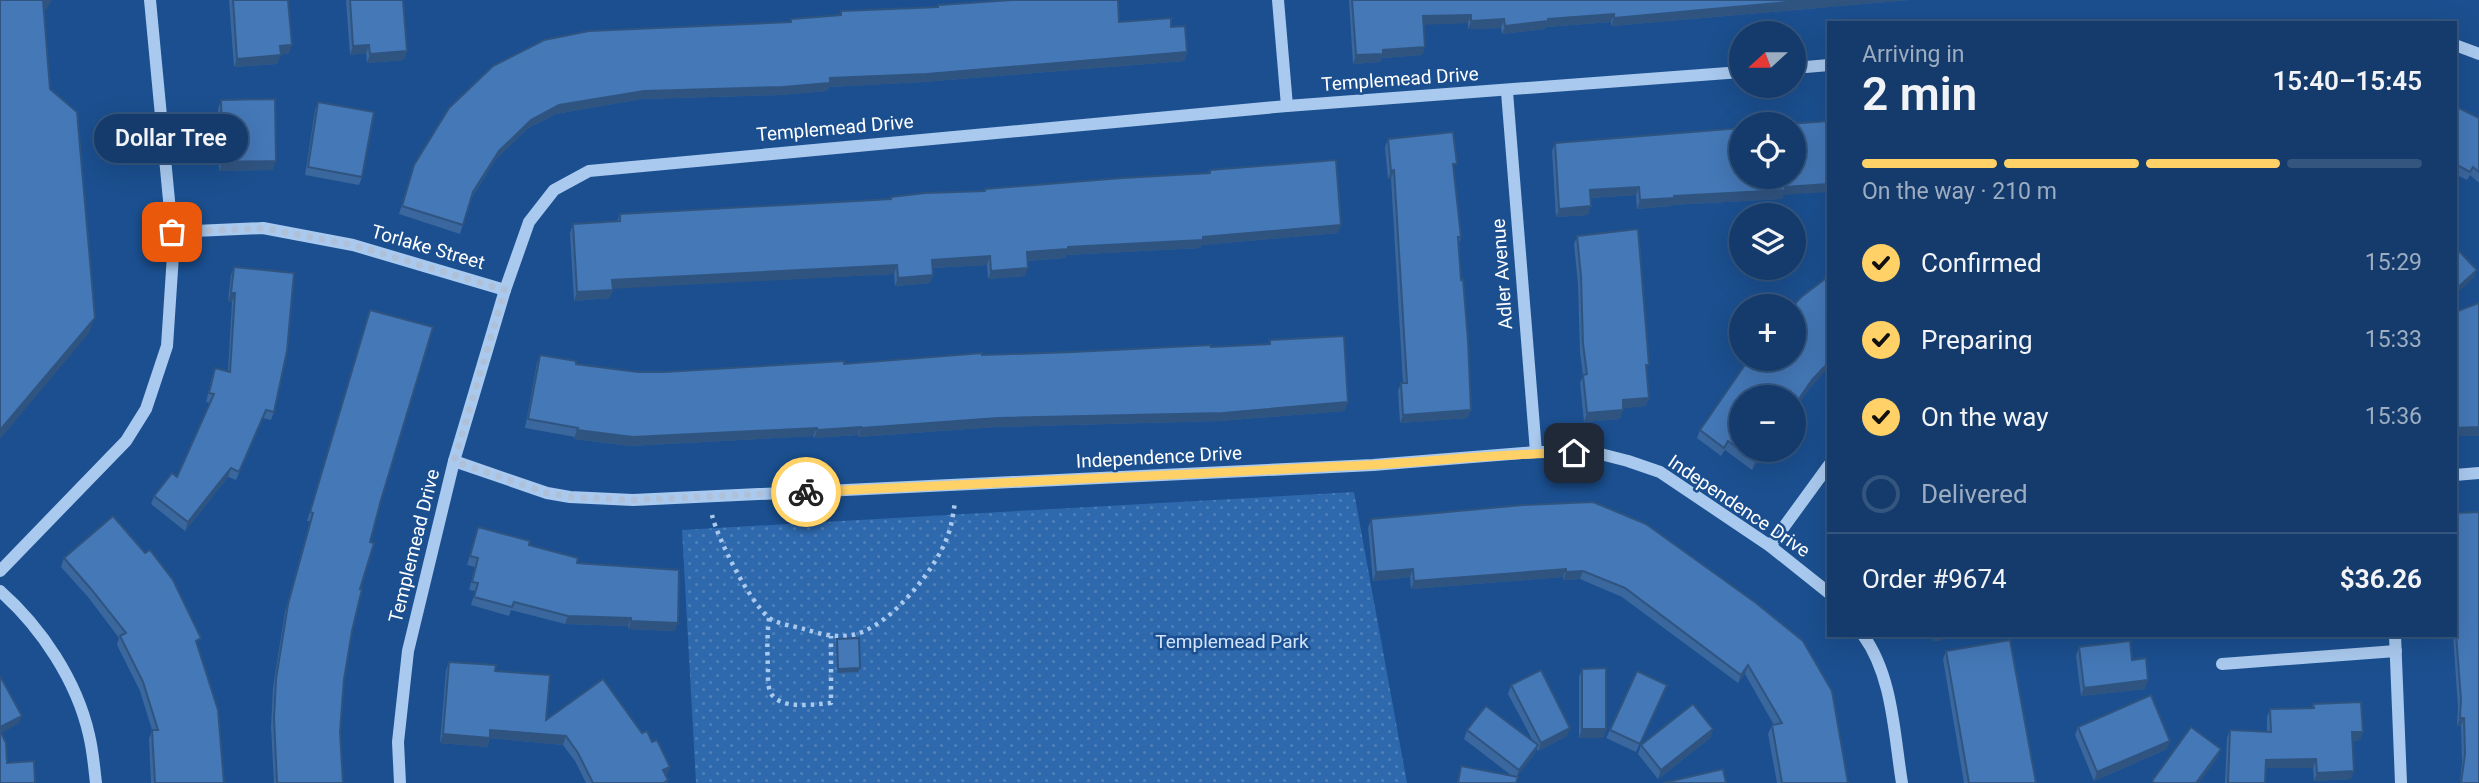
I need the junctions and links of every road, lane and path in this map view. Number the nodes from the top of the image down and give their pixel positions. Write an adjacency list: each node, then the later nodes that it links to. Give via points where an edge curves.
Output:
1 (150, 0): 10 (street)
2 (1278, 0): 9 (street)
3 (2457, 46): 4 (street)
4 (2479, 54)
5 (1827, 65): 6 (street)
6 (1806, 67)
7 (1729, 73): 8 (street, Templemead Drive)
8 (1507, 92): 9 (street, Templemead Drive); 12 (street, Adler Avenue)
9 (1287, 106): 11 (street, Templemead Drive, via 589,171 554,190 529,222)
10 (172, 232): 11 (street, Torlake Street, via 263,228 353,245); 20 (street, via 167,346 146,409 125,441)
11 (505, 290): 13 (street, Templemead Drive)
12 (1536, 453): 17 (street, Independence Drive); 19 (street, Independence Drive, via 1593,452 1660,472)
13 (454, 461): 18 (street, Independence Drive, via 570,497); 30 (street, Templemead Drive, via 408,651 398,742)
14 (1827, 468): 19 (street)
15 (2479, 473): 16 (street)
16 (2457, 474)
17 (957, 486): 18 (street, Independence Drive); 24 (path, via 948,536 912,593 888,616 856,635)
18 (708, 497): 23 (path, via 728,556)
19 (1770, 546): 22 (street, Independence Drive)
20 (0, 571)
21 (0, 591): 29 (street, via 53,655 74,691 89,735)
22 (1827, 591)
23 (769, 618): 24 (path); 24 (path, via 765,643 768,684 772,695 782,702 831,703)
24 (831, 636)
25 (1865, 637): 31 (street, via 1886,687)
26 (2395, 637): 27 (street)
27 (2396, 651): 28 (street); 32 (street)
28 (2222, 664)
29 (96, 783)
30 (400, 783)
31 (1902, 783)
32 (2401, 783)

